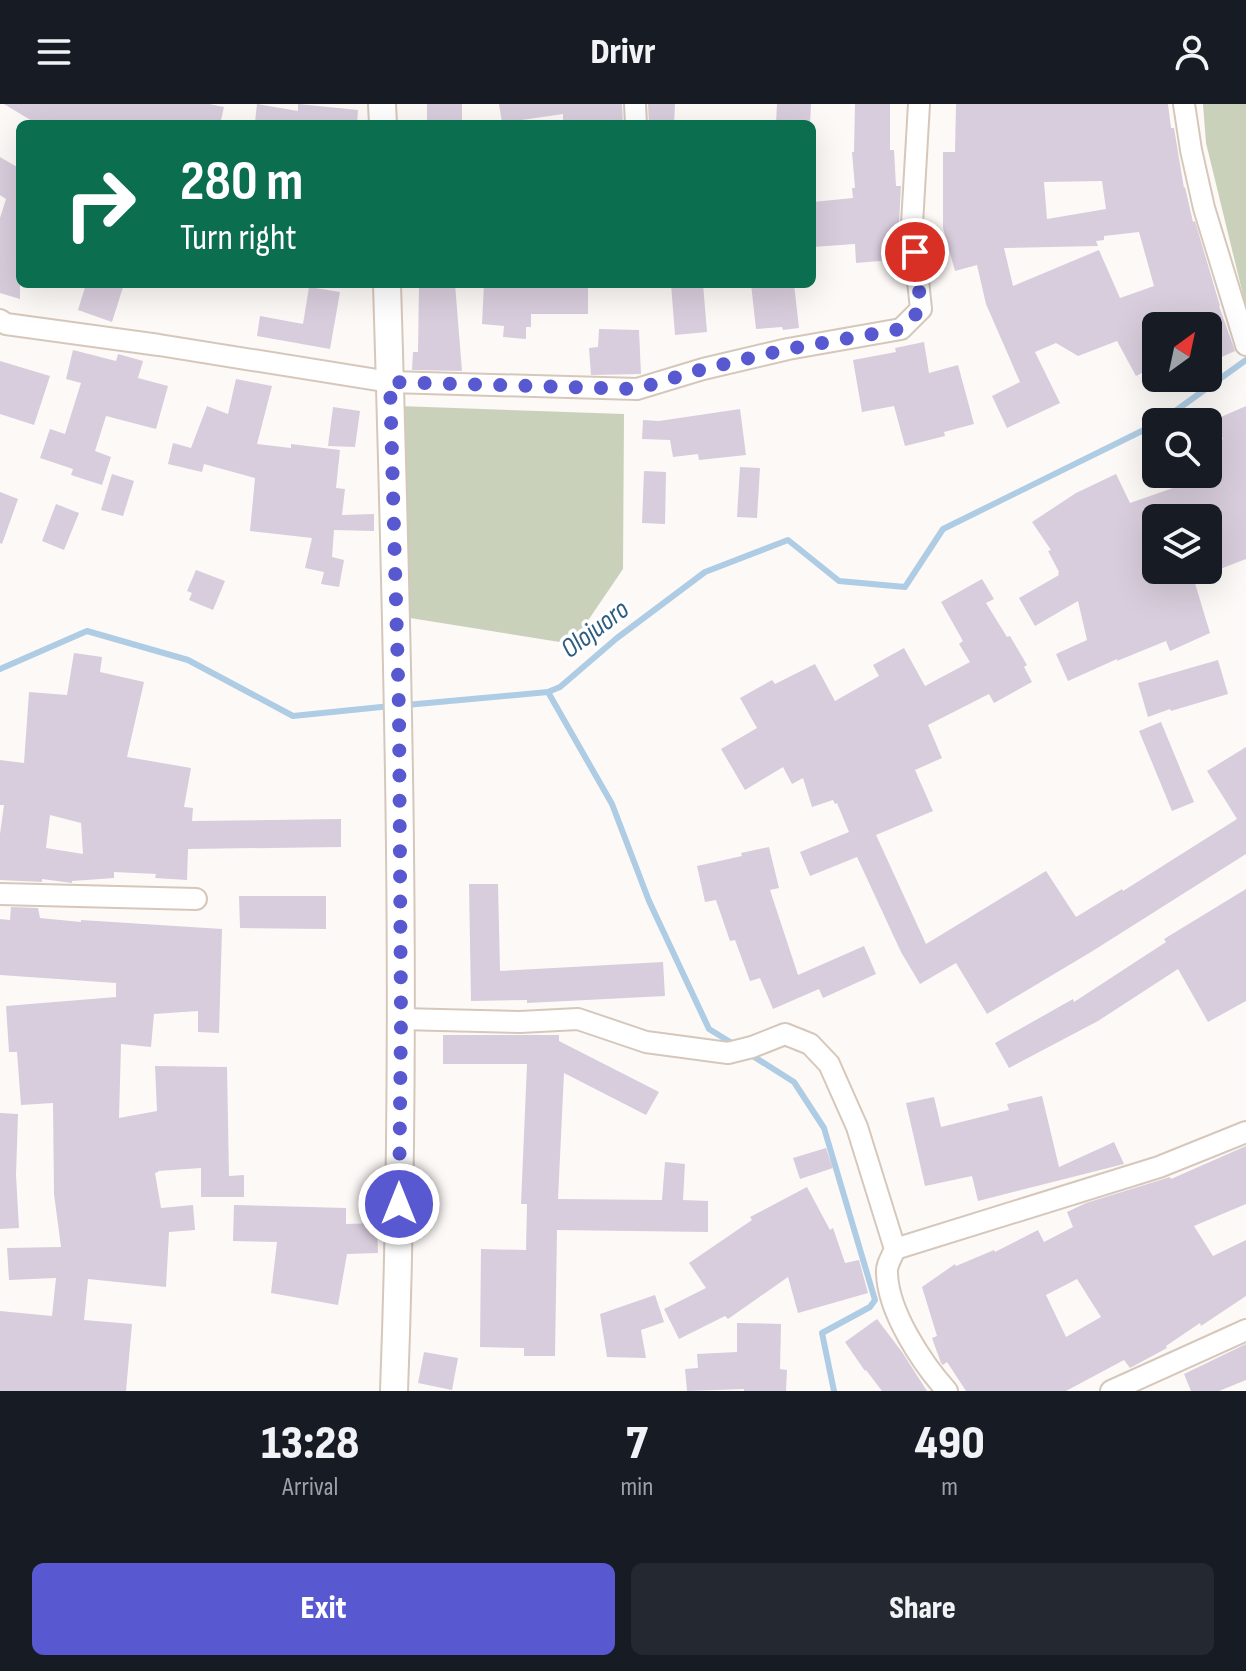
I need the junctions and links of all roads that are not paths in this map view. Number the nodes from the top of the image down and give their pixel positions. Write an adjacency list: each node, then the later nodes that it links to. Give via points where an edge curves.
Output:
1 (919, 104): 6 (street, via 912,224 921,309 901,329 788,349 637,389)
2 (1184, 104): 5 (street, via 1204,208)
3 (387, 288): 6 (street)
4 (0, 320): 6 (street)
5 (1246, 345)
6 (390, 382): 9 (street)
7 (0, 894): 8 (street)
8 (196, 899)
9 (401, 1019): 11 (street, via 578,1019 646,1042 728,1053 785,1034 810,1044 829,1064 857,1127); 13 (street)
10 (1246, 1132): 11 (street, via 1159,1167)
11 (895, 1249): 14 (street, via 886,1269 889,1292 904,1329)
12 (1246, 1330): 15 (street)
13 (394, 1391)
14 (947, 1391)
15 (1111, 1391)

